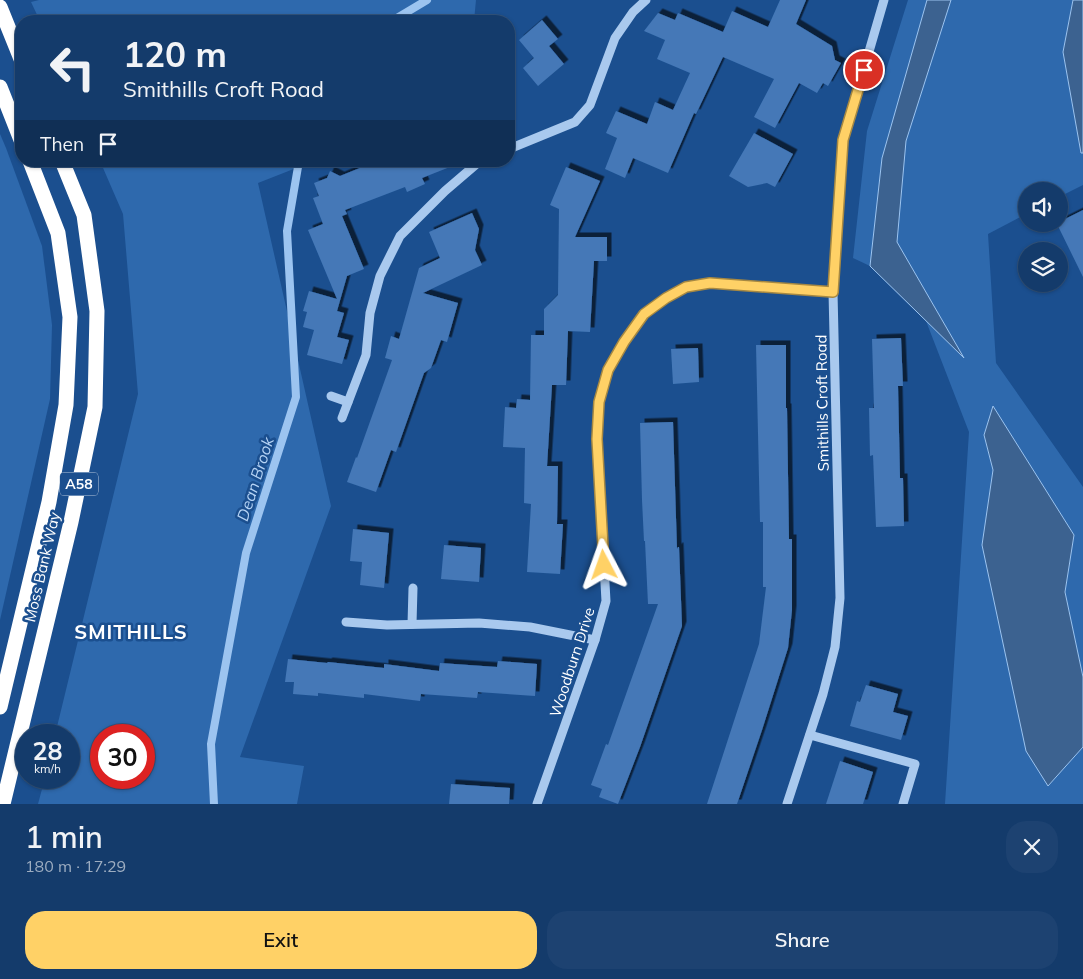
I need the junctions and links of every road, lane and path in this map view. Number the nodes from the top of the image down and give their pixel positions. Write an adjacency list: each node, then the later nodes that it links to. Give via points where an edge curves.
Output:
1 (646, 0): 7 (street, via 615,38 590,104 575,122)
2 (884, 0): 11 (street, Smithills Croft Road, via 843,140)
3 (0, 7): 4 (highway)
4 (15, 44)
5 (0, 87): 6 (highway)
6 (15, 125)
7 (515, 147)
8 (32, 167): 19 (highway, Moss Bank Way / A58, via 58,233 70,317 66,405 49,502)
9 (64, 167): 21 (highway, Moss Bank Way / A58, via 84,215 97,311 95,407 72,522)
10 (473, 167): 13 (street, via 400,236 380,276 370,313 366,356)
11 (833, 292): 18 (street, Woodburn Drive, via 710,283 686,287 644,314 624,342 608,370 599,402 597,439 606,601); 20 (street, Smithills Croft Road, via 840,598 835,647)
12 (332, 396): 13 (street)
13 (348, 402): 14 (street)
14 (342, 418)
15 (413, 588): 17 (street)
16 (346, 622): 17 (street)
17 (412, 624): 18 (street, via 479,623 530,627)
18 (595, 640): 22 (street, Woodburn Drive)
19 (0, 707)
20 (810, 735): 23 (street, Smithills Croft Road); 24 (street, via 915,764)
21 (3, 804)
22 (537, 804)
23 (787, 804)
24 (903, 804)

